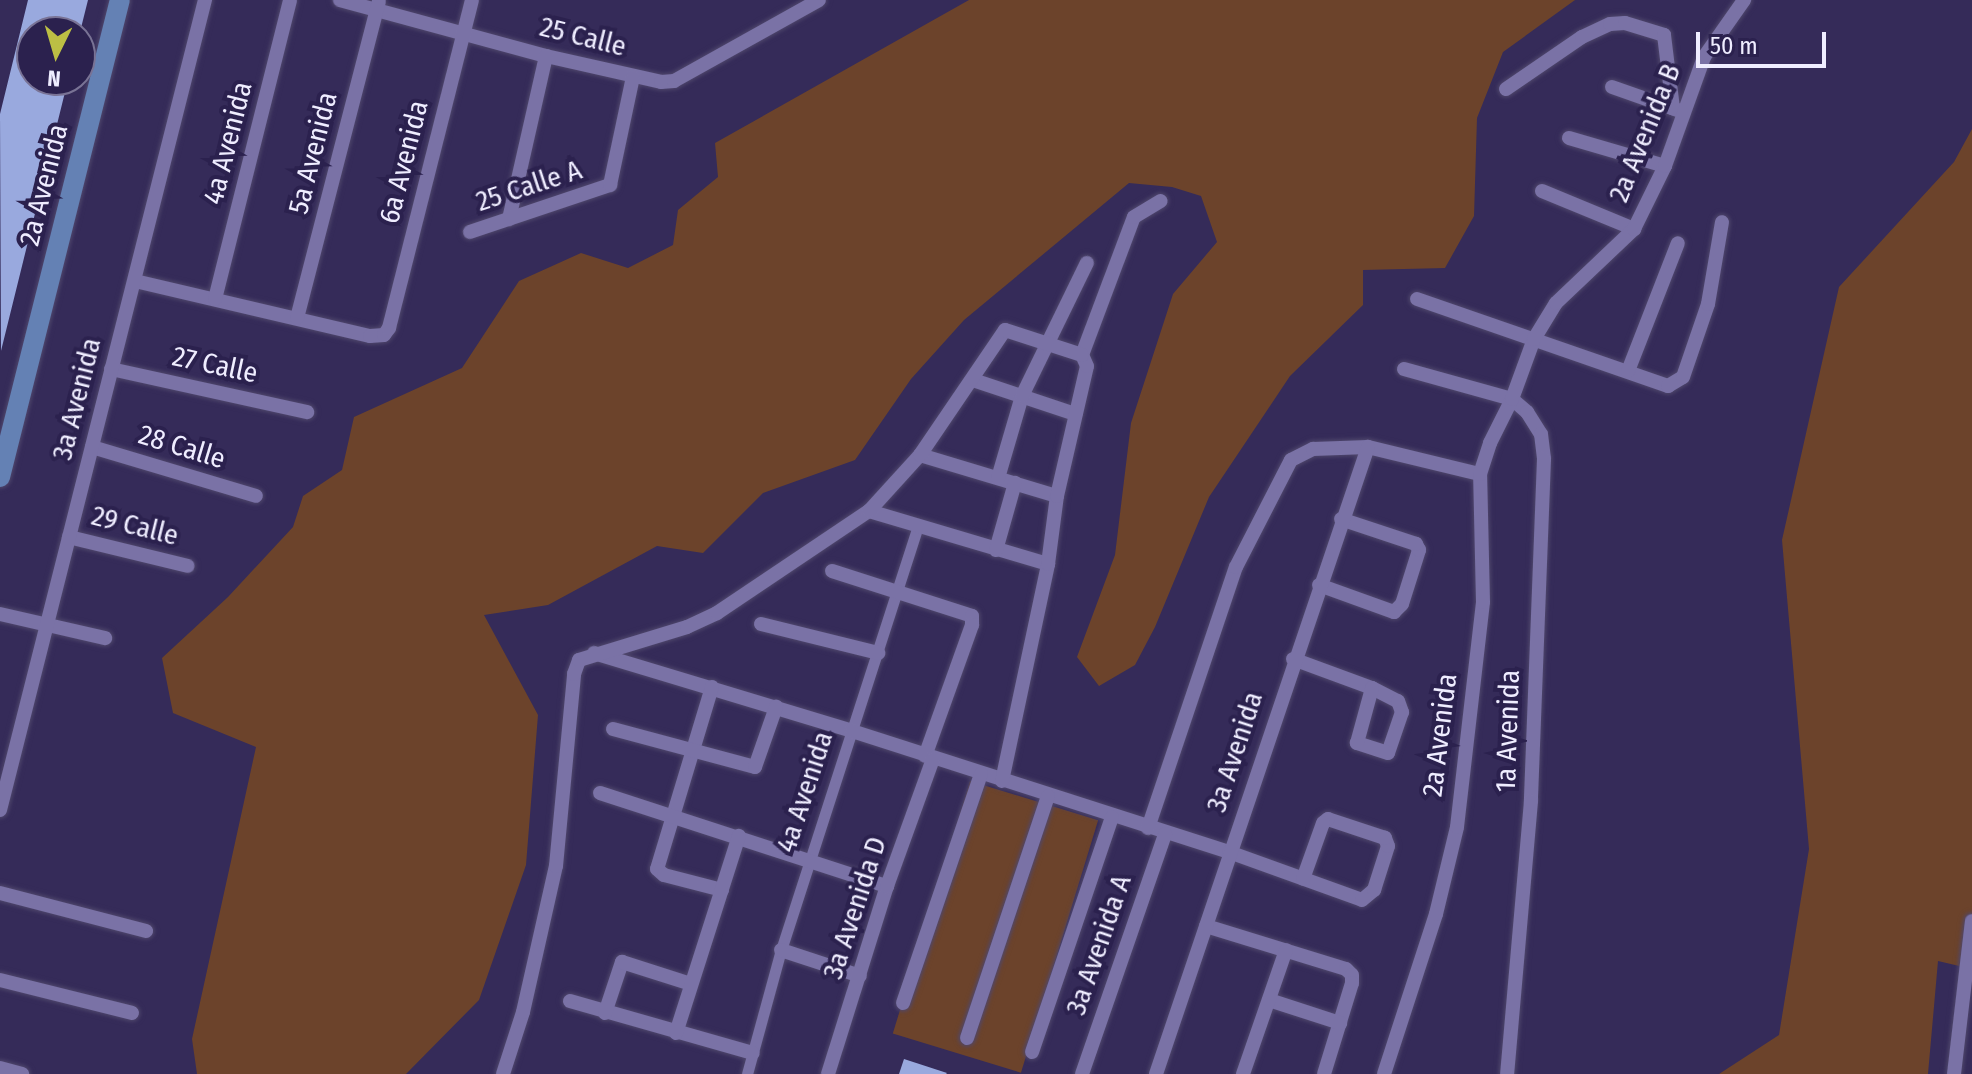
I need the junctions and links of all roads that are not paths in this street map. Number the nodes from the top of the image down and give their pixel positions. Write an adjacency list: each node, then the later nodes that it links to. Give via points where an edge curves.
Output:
1 (120, 0): 44 (main road, 2a Avenida)
2 (205, 0): 25 (street, 3a Avenida)
3 (290, 0): 26 (street, 4a Avenida)
4 (340, 0): 8 (street, 25 Calle)
5 (472, 0): 9 (street, 6a Avenida)
6 (819, 0): 11 (street, 25 Calle, via 674,81)
7 (1744, 0): 14 (street, 2a Avenida B, via 1704,57)
8 (378, 5): 9 (street, 25 Calle); 28 (street, 5a Avenida)
9 (464, 32): 10 (street, 25 Calle); 28 (street, 6a Avenida, via 384,335)
10 (546, 56): 11 (street, 25 Calle); 19 (street)
11 (633, 77): 19 (street, 25 Calle A, via 612,176 604,189)
12 (1612, 87): 14 (street)
13 (1506, 89): 14 (street, via 1582,37 1625,23 1664,35)
14 (1678, 110): 16 (street, 2a Avenida B)
15 (1569, 138): 16 (street)
16 (1665, 166): 21 (street, 2a Avenida B)
17 (1542, 191): 21 (street)
18 (1161, 201): 31 (street, via 1134,217)
19 (509, 219): 22 (street, 25 Calle A)
20 (1722, 222): 34 (street, via 1708,304 1683,377 1668,386)
21 (1634, 229): 29 (street, 2a Avenida B, via 1556,303)
22 (470, 232)
23 (1678, 243): 34 (street)
24 (1087, 263): 30 (street)
25 (135, 281): 26 (street); 32 (street, 3a Avenida)
26 (215, 299): 28 (street)
27 (1417, 299): 29 (street)
28 (297, 318)
29 (1534, 339): 34 (street); 37 (street, 2a Avenida B)
30 (1051, 342): 31 (street); 35 (street, via 1005,330); 36 (street)
31 (1082, 355): 39 (street, via 1087,366)
32 (111, 369): 38 (street, 27 Calle); 40 (street, 3a Avenida)
33 (1404, 369): 37 (street)
34 (1628, 371)
35 (973, 380): 36 (street); 42 (street)
36 (1022, 396): 39 (street); 45 (street)
37 (1512, 399): 43 (street, 2a Avenida); 118 (street, 1a Avenida, via 1541,434 1544,459 1531,801)
38 (307, 412)
39 (1075, 414): 48 (street)
40 (92, 447): 47 (street, 28 Calle); 52 (street, 3a Avenida)
41 (1368, 447): 43 (street); 50 (street, 3a Avenida); 81 (street, via 1313,449 1291,460 1236,567)
42 (920, 455): 45 (street); 49 (street)
43 (1480, 474): 117 (street, 2a Avenida, via 1483,602 1457,827 1436,914)
44 (0, 477)
45 (998, 478): 46 (street)
46 (1015, 483): 48 (street); 53 (street)
47 (256, 496)
48 (1057, 496): 54 (street)
49 (869, 511): 51 (street); 63 (street, via 717,613 687,627)
50 (1341, 519): 57 (street, 3a Avenida); 57 (street, via 1416,544 1419,550 1402,604 1394,612)
51 (918, 527): 53 (street); 58 (street, 4a Avenida)
52 (69, 537): 55 (street, 29 Calle); 61 (street, 3a Avenida)
53 (996, 550): 54 (street)
54 (1048, 564): 74 (street)
55 (188, 566)
56 (832, 571): 58 (street)
57 (1319, 585): 65 (street, 3a Avenida)
58 (899, 592): 64 (street, 4a Avenida); 72 (street, 3a Avenida D, via 972,616)
59 (0, 614): 61 (street)
60 (761, 624): 64 (street)
61 (47, 625): 62 (street); 76 (street, 3a Avenida)
62 (105, 638)
63 (593, 653): 66 (street); 110 (street, via 579,660 574,674 556,866 523,1012)
64 (878, 653): 70 (street, 4a Avenida)
65 (1293, 659): 67 (street); 84 (street, 3a Avenida)
66 (712, 687): 68 (street); 71 (street)
67 (1372, 688)
68 (776, 707): 70 (street); 71 (street, via 755,767)
69 (613, 729): 71 (street)
70 (852, 731): 72 (street); 85 (street, 4a Avenida)
71 (692, 752): 79 (street)
72 (929, 757): 73 (street); 87 (street, 3a Avenida D)
73 (981, 774): 74 (street); 100 (street)
74 (1002, 781): 77 (street)
75 (600, 793): 79 (street)
76 (2, 794): 78 (street, 3a Avenida)
77 (1048, 796): 80 (street); 105 (street)
78 (0, 810)
79 (672, 816): 83 (street); 88 (street, via 657,869)
80 (1112, 817): 81 (street); 106 (street)
81 (1148, 828): 82 (street)
82 (1165, 834): 84 (street); 113 (street, 3a Avenida A)
83 (739, 836): 85 (street); 88 (street)
84 (1229, 852): 86 (street); 91 (street, 3a Avenida)
85 (810, 860): 87 (street); 93 (street, 4a Avenida)
86 (1303, 879): 86 (street, via 1362,900 1370,897 1388,846 1385,838 1328,819)
87 (887, 886): 95 (street, 3a Avenida D)
88 (722, 890): 97 (street)
89 (0, 893): 92 (street)
90 (1972, 921): 119 (street)
91 (1206, 926): 94 (street); 114 (street, 3a Avenida)
92 (146, 931)
93 (781, 950): 95 (street); 107 (street, 4a Avenida)
94 (1286, 950): 98 (street); 103 (street, via 1352,975)
95 (860, 976): 112 (street, 3a Avenida D)
96 (0, 980): 101 (street)
97 (691, 984): 102 (street, via 622,962); 104 (street)
98 (1269, 1000): 103 (street); 115 (street)
99 (570, 1001): 102 (street)
100 (903, 1003)
101 (132, 1013)
102 (605, 1013): 104 (street)
103 (1340, 1023): 116 (street)
104 (676, 1033): 107 (street)
105 (967, 1038)
106 (1032, 1052)
107 (753, 1053): 111 (street, 4a Avenida)
108 (0, 1068): 109 (street)
109 (22, 1074)
110 (503, 1074)
111 (747, 1074)
112 (828, 1074)
113 (1082, 1074)
114 (1156, 1074)
115 (1243, 1074)
116 (1324, 1074)
117 (1384, 1074)
118 (1507, 1074)
119 (1954, 1074)

